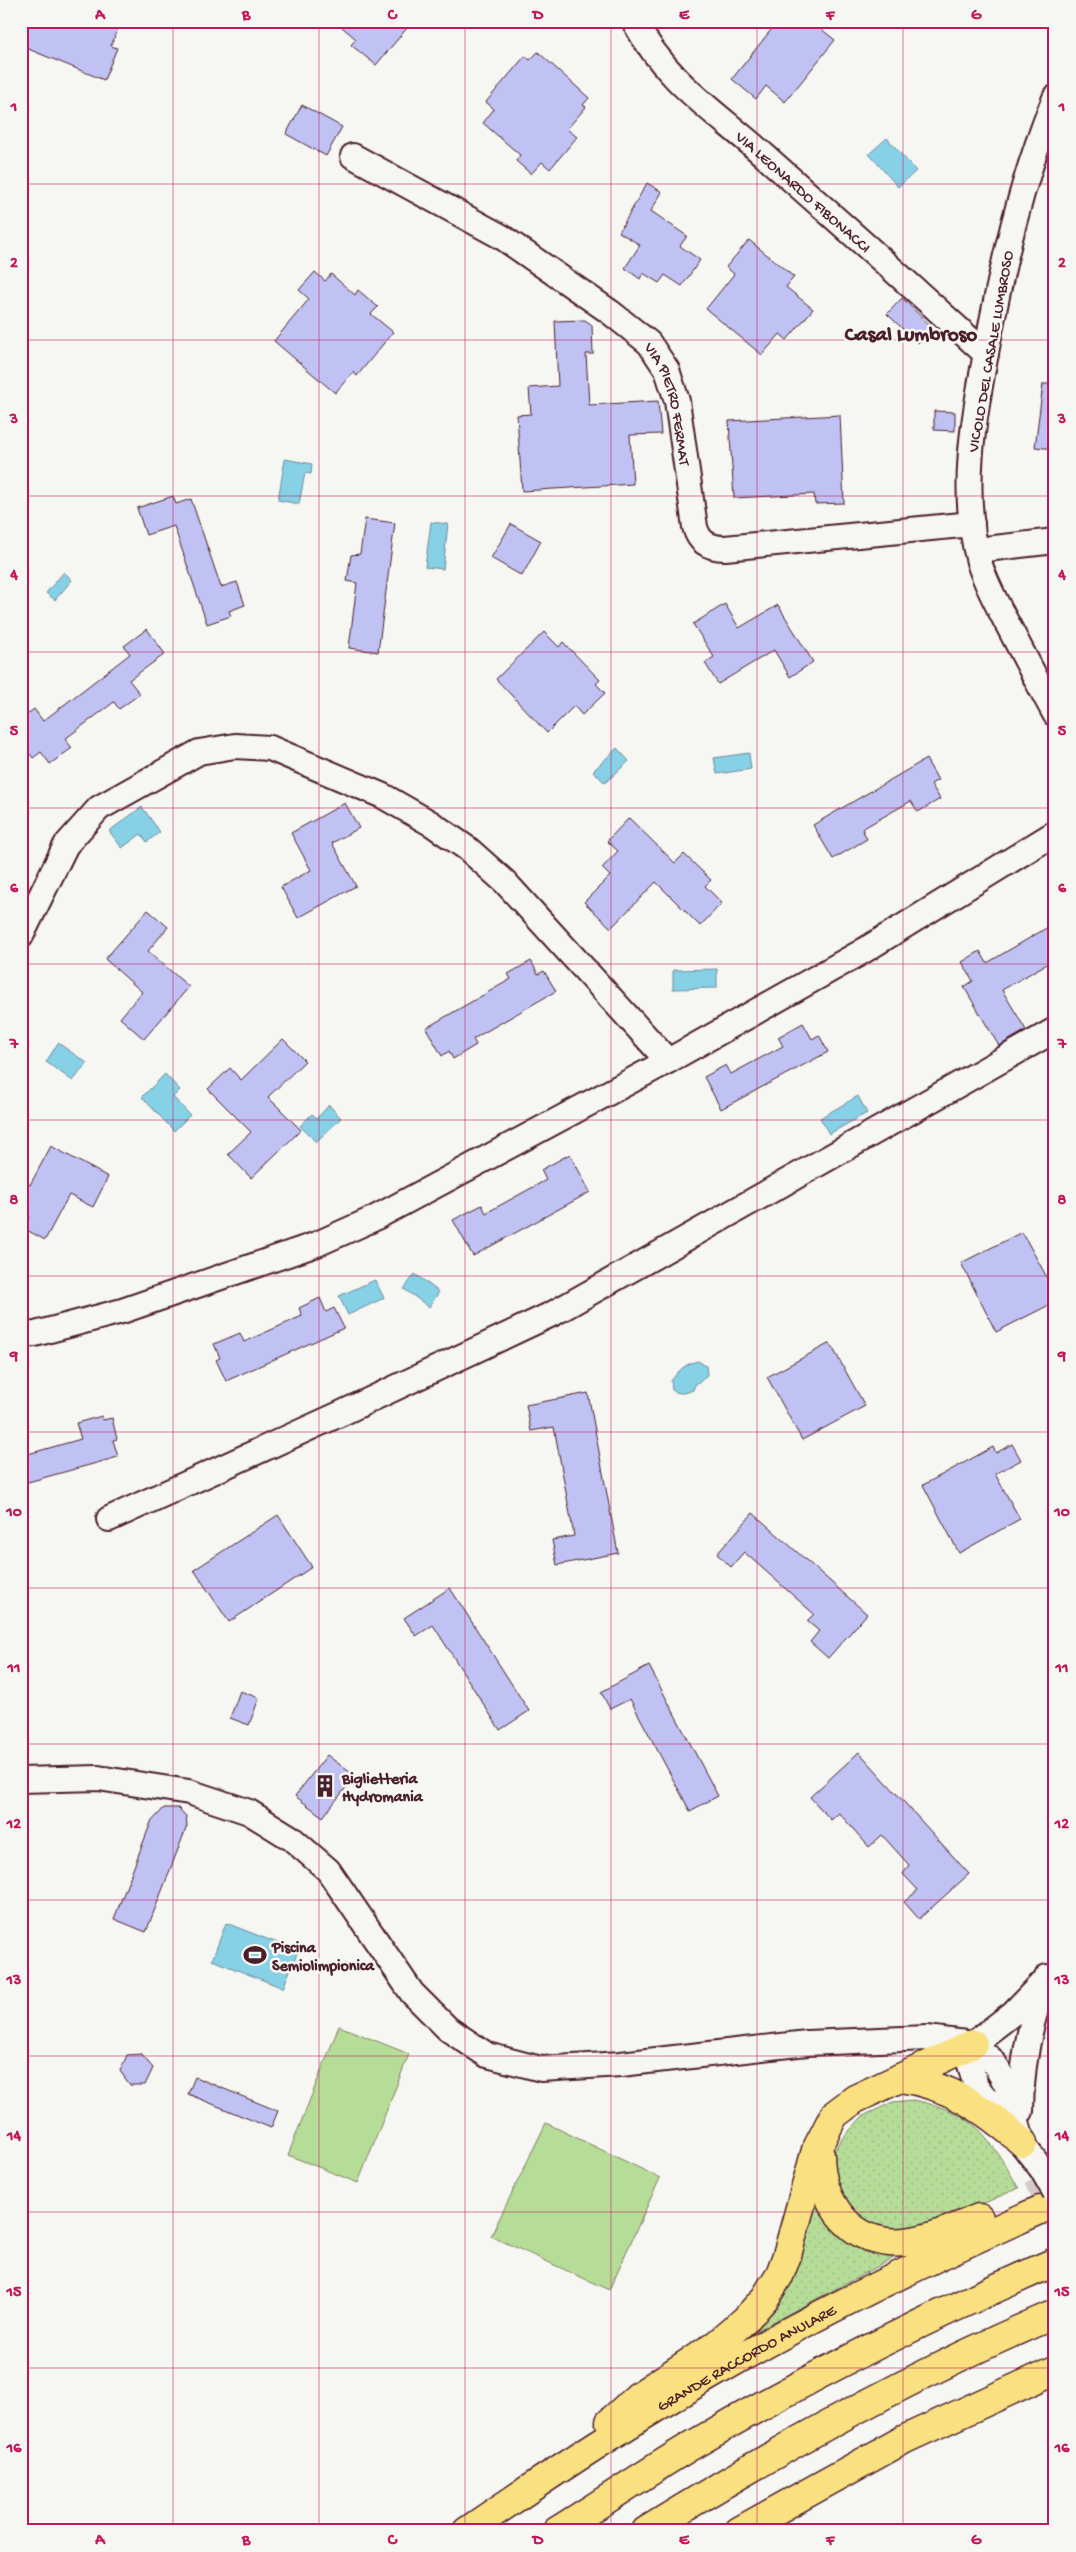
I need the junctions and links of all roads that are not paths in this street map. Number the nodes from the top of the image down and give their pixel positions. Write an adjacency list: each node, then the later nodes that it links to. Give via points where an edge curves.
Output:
1 (634, 21): 4 (street, VIA LEONARDO FIBONACCI, via 658,60 691,95 756,148)
2 (1055, 98): 4 (street, VICOLO DEL CASALE LUMBROSO, via 1033,153 1014,217)
3 (353, 156): 5 (street, VIA PIETRO FERMAT, via 502,237 649,343 661,358 674,391 695,527 700,539 708,545 725,548)
4 (986, 354): 5 (street, VICOLO DEL CASALE LUMBROSO, via 970,468)
5 (972, 524): 7 (street, VICOLO DEL CASALE LUMBROSO)
6 (1055, 541): 7 (street)
7 (976, 550): 8 (street, VICOLO DEL CASALE LUMBROSO, via 990,590)
8 (1055, 714)
9 (1055, 833): 12 (street, via 860,952)
10 (21, 936): 12 (street, via 66,845 103,805 204,750 236,746 270,748 383,796 468,849 505,882)
11 (1055, 1030): 14 (street, via 554,1313)
12 (668, 1061): 13 (street, via 328,1240 122,1311)
13 (21, 1335)
14 (109, 1519)
15 (21, 1780): 17 (street, via 98,1778 189,1792 249,1812 299,1844 328,1870 412,1993 448,2029 493,2057 541,2069 621,2064 807,2043 927,2038)
16 (1051, 1972): 17 (street, via 1013,2012); 20 (street, via 1032,2018 1025,2052 1021,2098)
17 (973, 2044): 18 (highway); 20 (street, via 992,2061 1006,2084)
18 (900, 2078): 19 (highway, via 847,2103 834,2115); 20 (highway, via 922,2082 963,2097 987,2112)
19 (823, 2134): 21 (highway, via 820,2164 827,2196 834,2210 849,2226 868,2237 904,2242 939,2234); 27 (highway, via 787,2255 765,2298 717,2344 637,2397)
20 (1023, 2143): 21 (street, bridge, via 1041,2168)
21 (1042, 2199): 27 (highway, GRANDE RACCORDO ANULARE, via 961,2245 786,2333 709,2376)
22 (1055, 2262): 29 (highway, via 876,2344 691,2446)
23 (1055, 2314): 30 (highway, via 904,2384 719,2486)
24 (1055, 2370): 26 (highway)
25 (1055, 2385): 26 (highway)
26 (932, 2425): 31 (highway)
27 (568, 2463): 28 (highway, GRANDE RACCORDO ANULARE)
28 (467, 2531)
29 (557, 2531)
30 (646, 2531)
31 (739, 2531)

